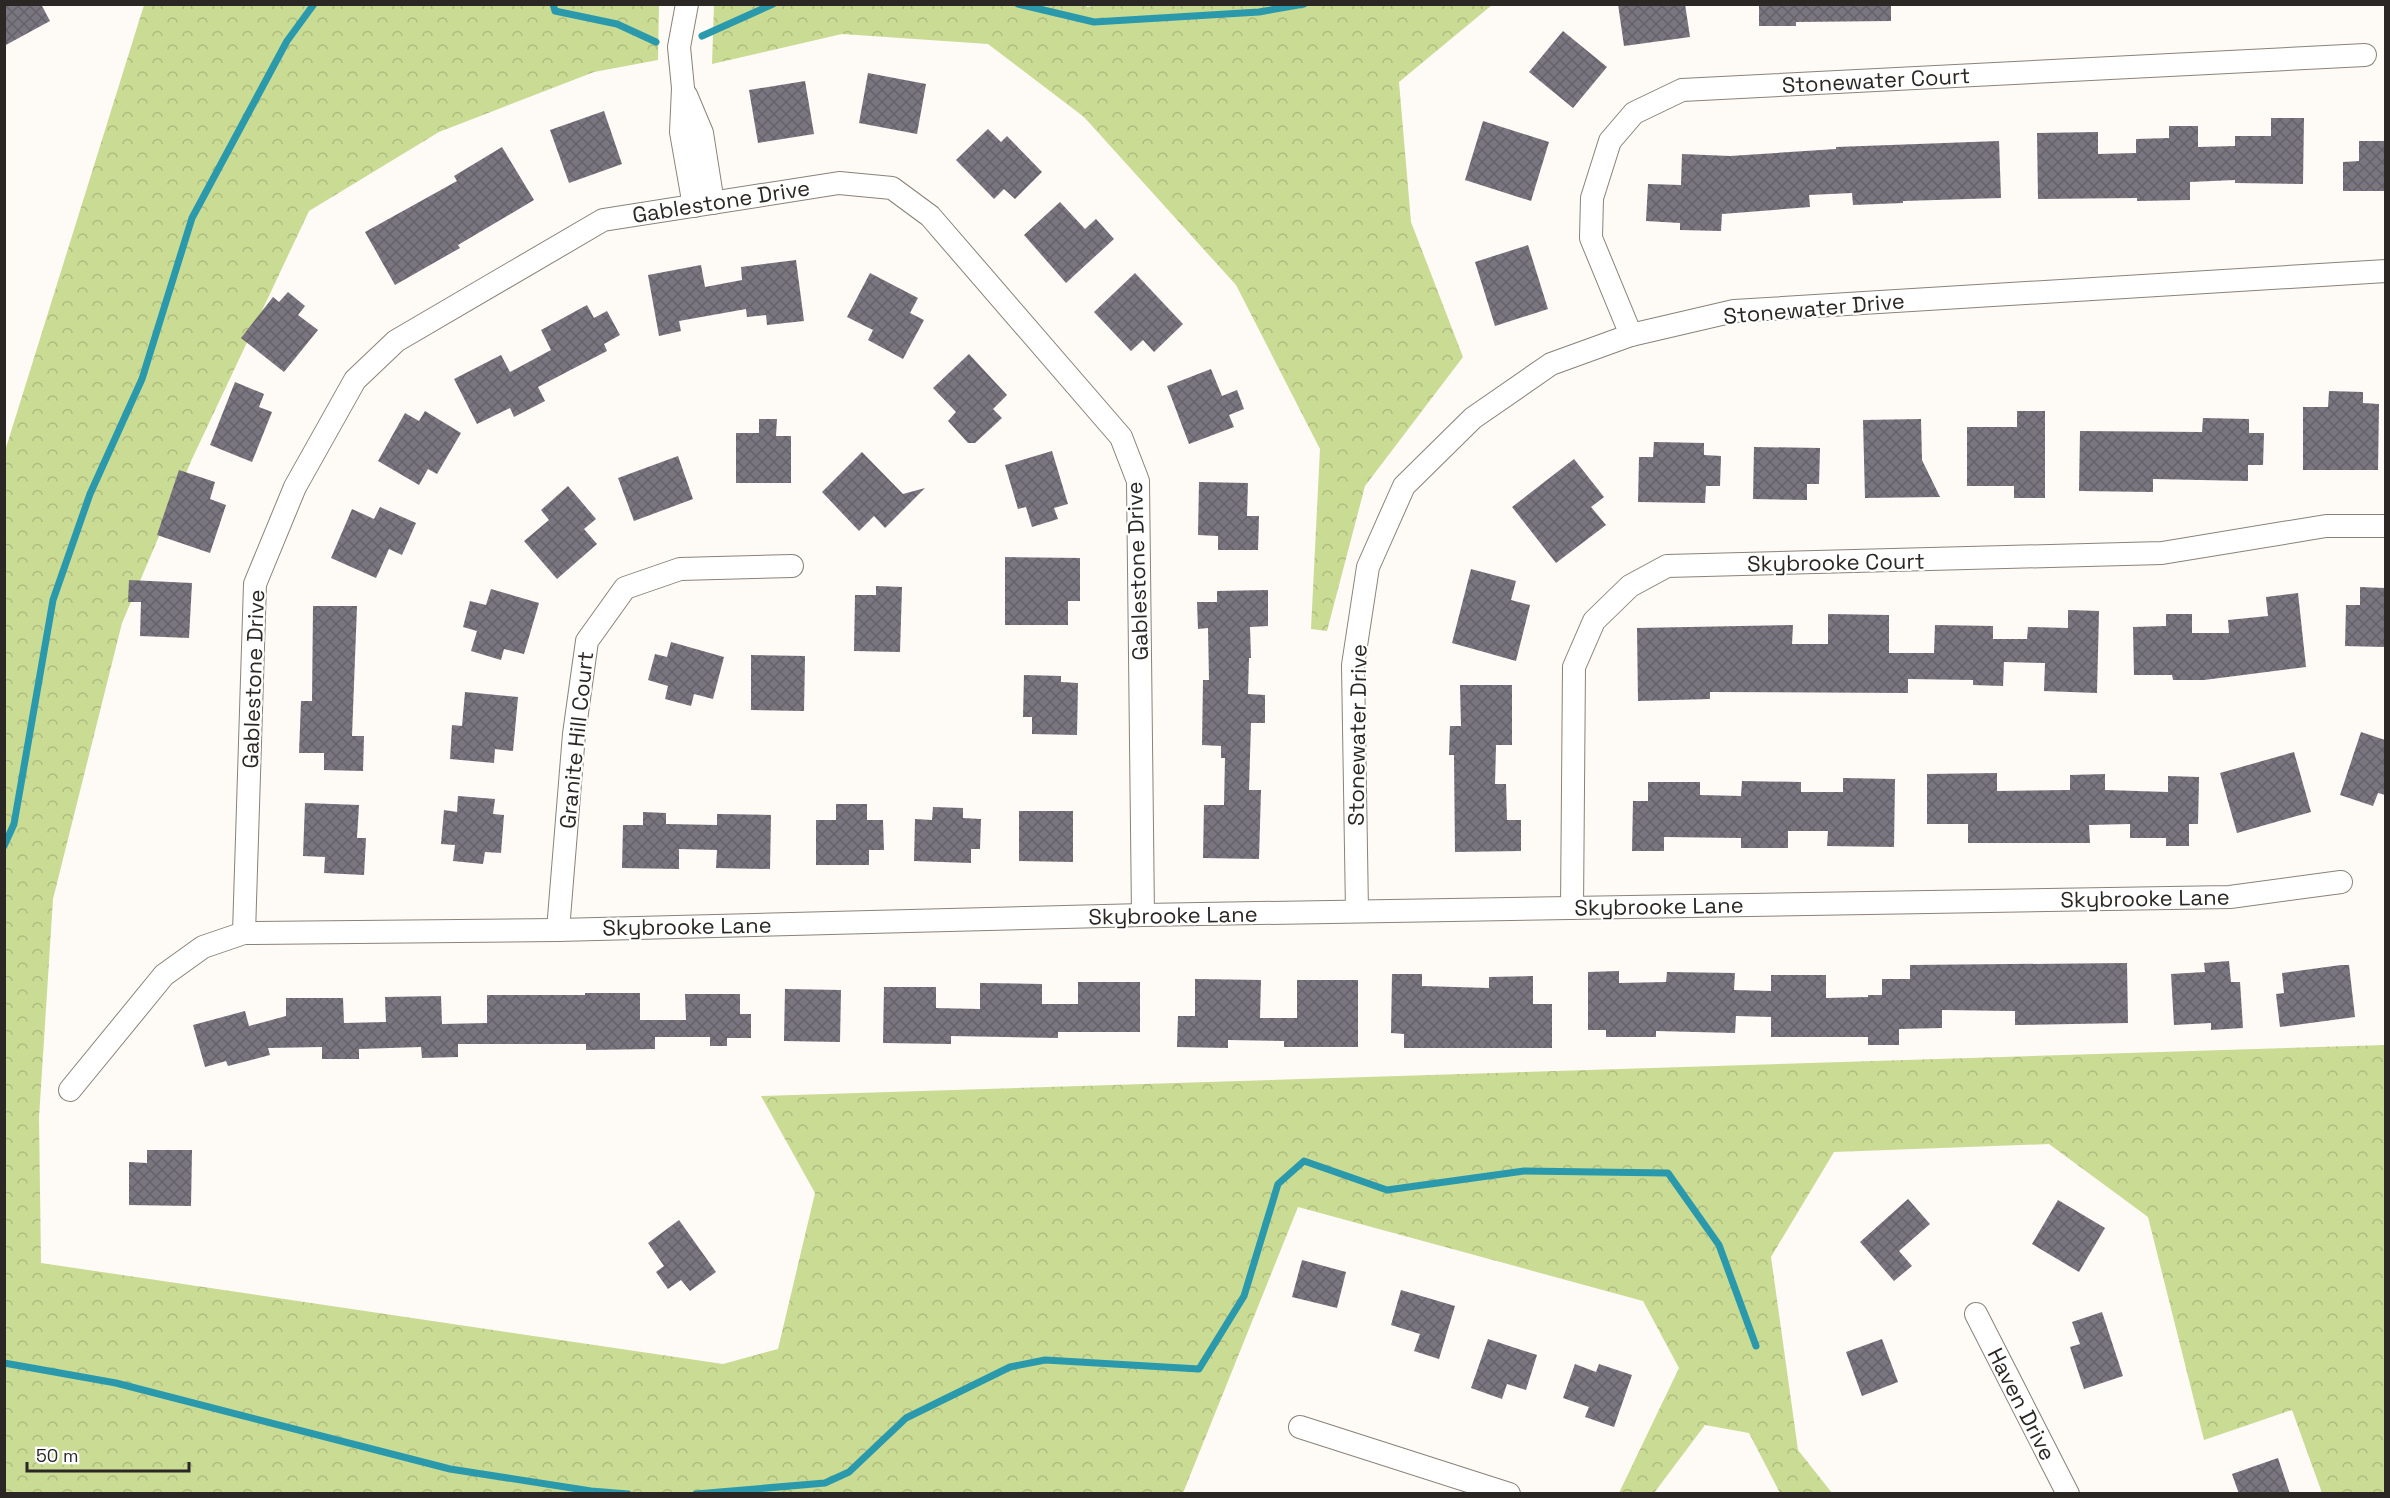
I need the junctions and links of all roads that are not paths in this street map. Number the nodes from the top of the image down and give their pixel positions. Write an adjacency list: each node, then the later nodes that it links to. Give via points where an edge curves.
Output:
1 (687, 4): 3 (street, via 678,47 683,88 681,132)
2 (2365, 55): 5 (street, Stonewater Court, via 1682,90 1634,113 1610,141 1592,198 1592,238)
3 (704, 204): 11 (street, Gablestone Drive, via 839,183 891,188 930,216 1121,437 1138,481); 13 (street, Gablestone Drive, via 603,220 396,340 355,380 295,487 255,584)
4 (2385, 271): 5 (street, Stonewater Drive, via 1734,311)
5 (1631, 335): 10 (street, Stonewater Drive, via 1551,364 1473,418 1404,486 1368,567 1353,665)
6 (2385, 526): 9 (street, Skybrooke Court, via 2326,526 2162,553 1667,566 1630,586 1594,621 1574,667)
7 (792, 566): 12 (street, Granite Hill Court, via 680,569 626,588 587,641 574,734)
8 (2341, 882): 9 (street, Skybrooke Lane, via 2230,897)
9 (1572, 908): 10 (street, Skybrooke Lane)
10 (1357, 911): 11 (street, Skybrooke Lane)
11 (1143, 915): 12 (street, Skybrooke Lane)
12 (558, 930): 13 (street, Skybrooke Lane)
13 (244, 933): 14 (street, Skybrooke Lane, via 203,947 164,975)
14 (70, 1090)
15 (1976, 1314): 18 (street, Haven Drive)
16 (1300, 1427): 17 (street)
17 (1509, 1494)
18 (2068, 1494)

